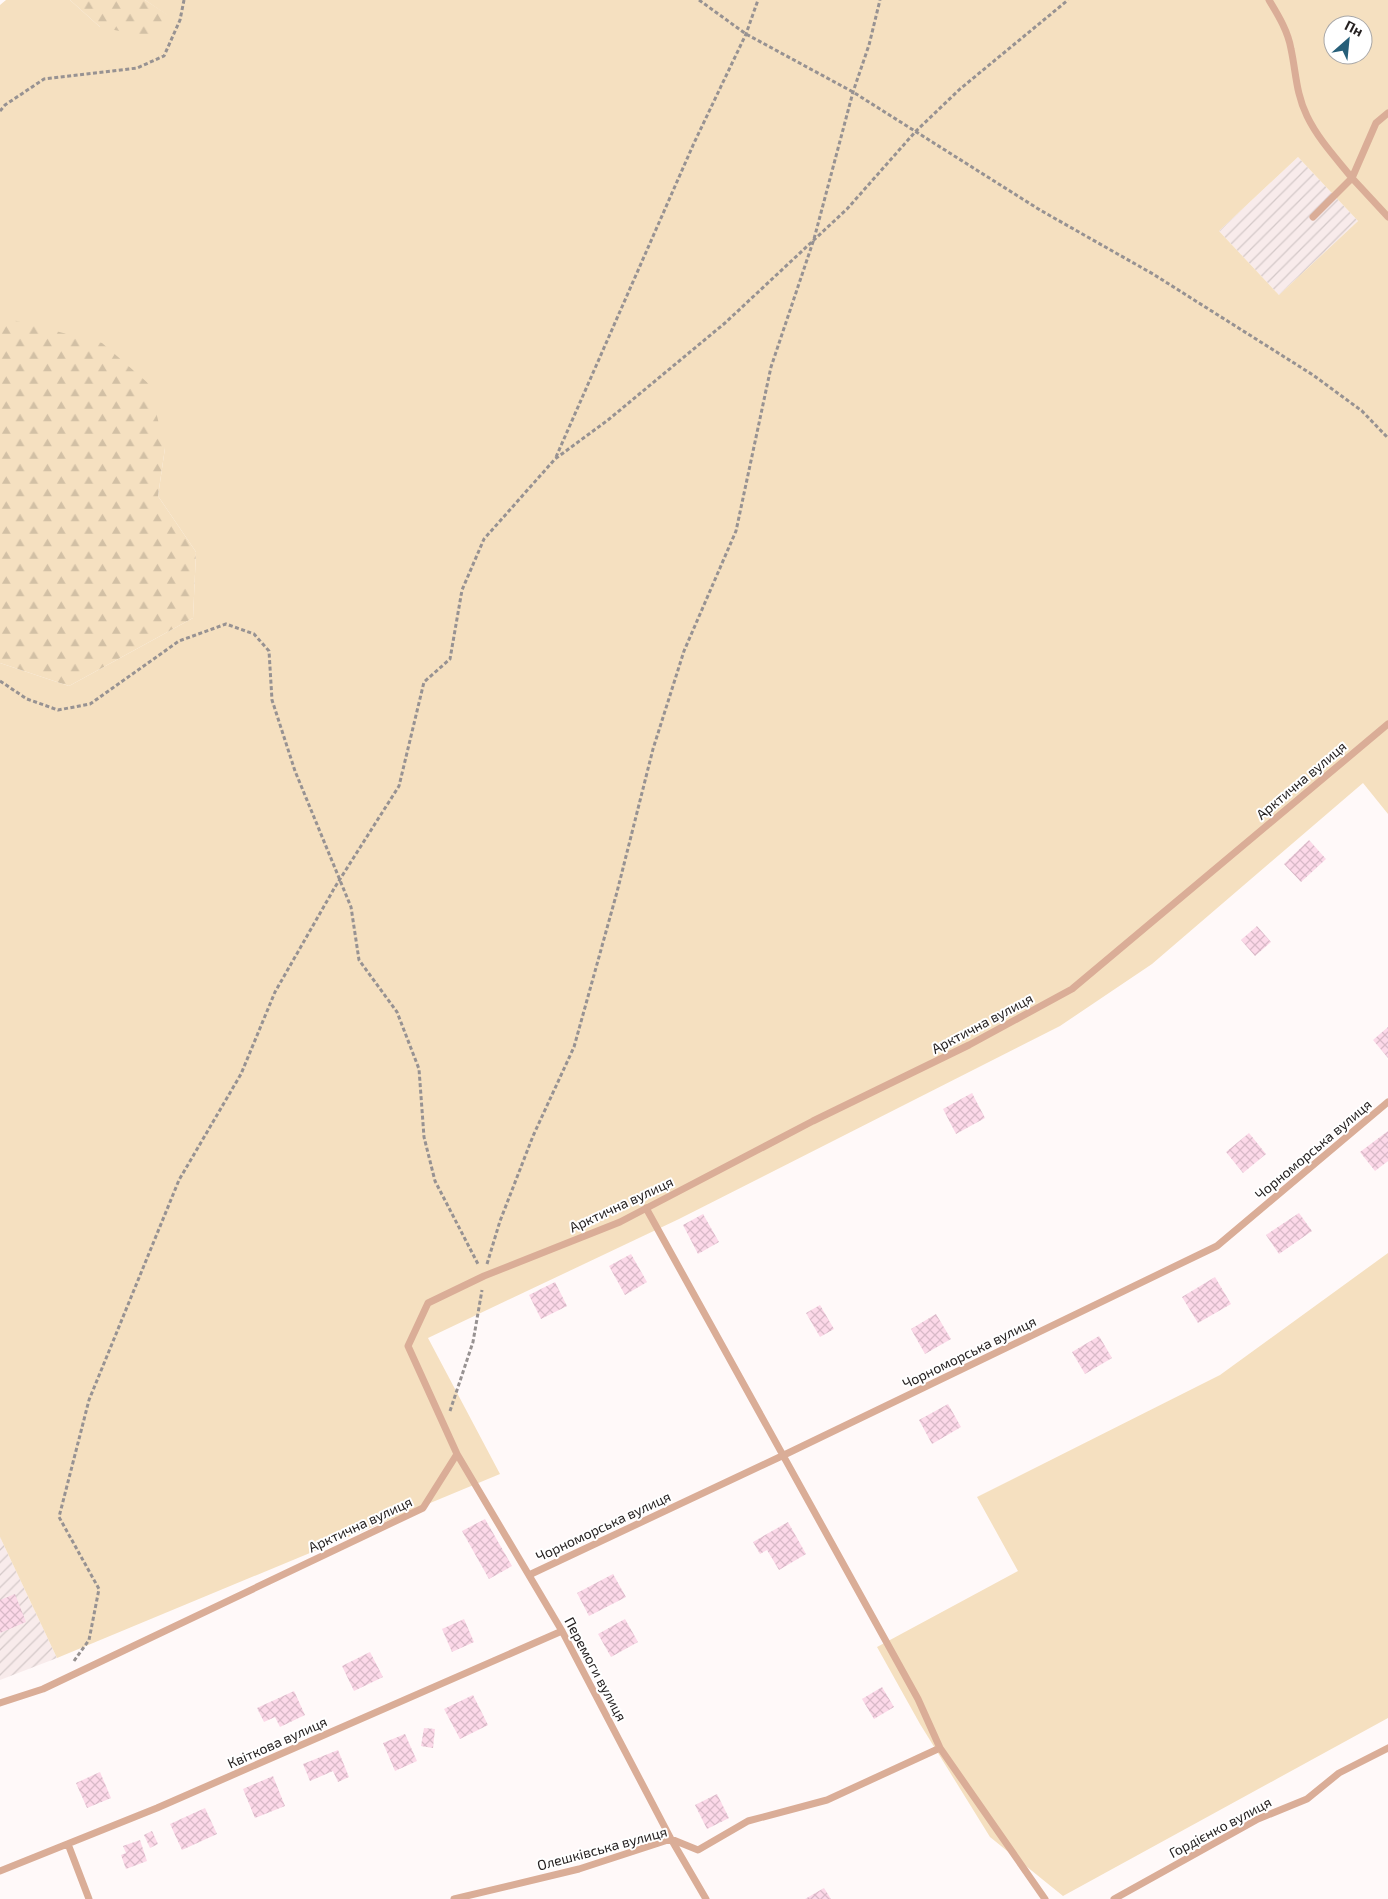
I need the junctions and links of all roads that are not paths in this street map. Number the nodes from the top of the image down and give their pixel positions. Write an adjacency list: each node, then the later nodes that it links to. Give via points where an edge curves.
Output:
1 (1269, 0): 3 (lane, via 1291,48 1295,82 1306,115 1325,146)
2 (1388, 113): 3 (lane, via 1376,123)
3 (1352, 178): 4 (lane); 5 (lane)
4 (1313, 217)
5 (1388, 217)
6 (1388, 724): 8 (lane, Арктична вулиця, via 1072,989 969,1045)
7 (1388, 1102): 10 (lane, Чорноморська вулиця, via 1217,1246)
8 (646, 1208): 9 (lane, Арктична вулиця, via 428,1303 408,1346); 10 (lane)
9 (457, 1454): 11 (lane, Перемоги вулиця); 13 (lane, Арктична вулиця, via 423,1508 60,1681)
10 (784, 1455): 11 (lane, Чорноморська вулиця); 14 (lane, via 918,1699)
11 (529, 1575): 12 (lane, Перемоги вулиця)
12 (562, 1631): 16 (lane, Перемоги вулиця); 17 (lane, Квіткова вулиця)
13 (0, 1704)
14 (940, 1748): 16 (lane, Олешківська вулиця, via 827,1800 748,1821 698,1850); 22 (lane)
15 (1388, 1748): 23 (lane, Гордієнко вулиця, via 1339,1773 1307,1799 1258,1819)
16 (671, 1839): 20 (lane, Олешківська вулиця, via 579,1869); 21 (lane, Перемоги вулиця)
17 (68, 1844): 18 (lane, Квіткова вулиця); 19 (lane)
18 (0, 1871)
19 (89, 1899)
20 (454, 1899)
21 (706, 1899)
22 (1044, 1899)
23 (1114, 1899)

